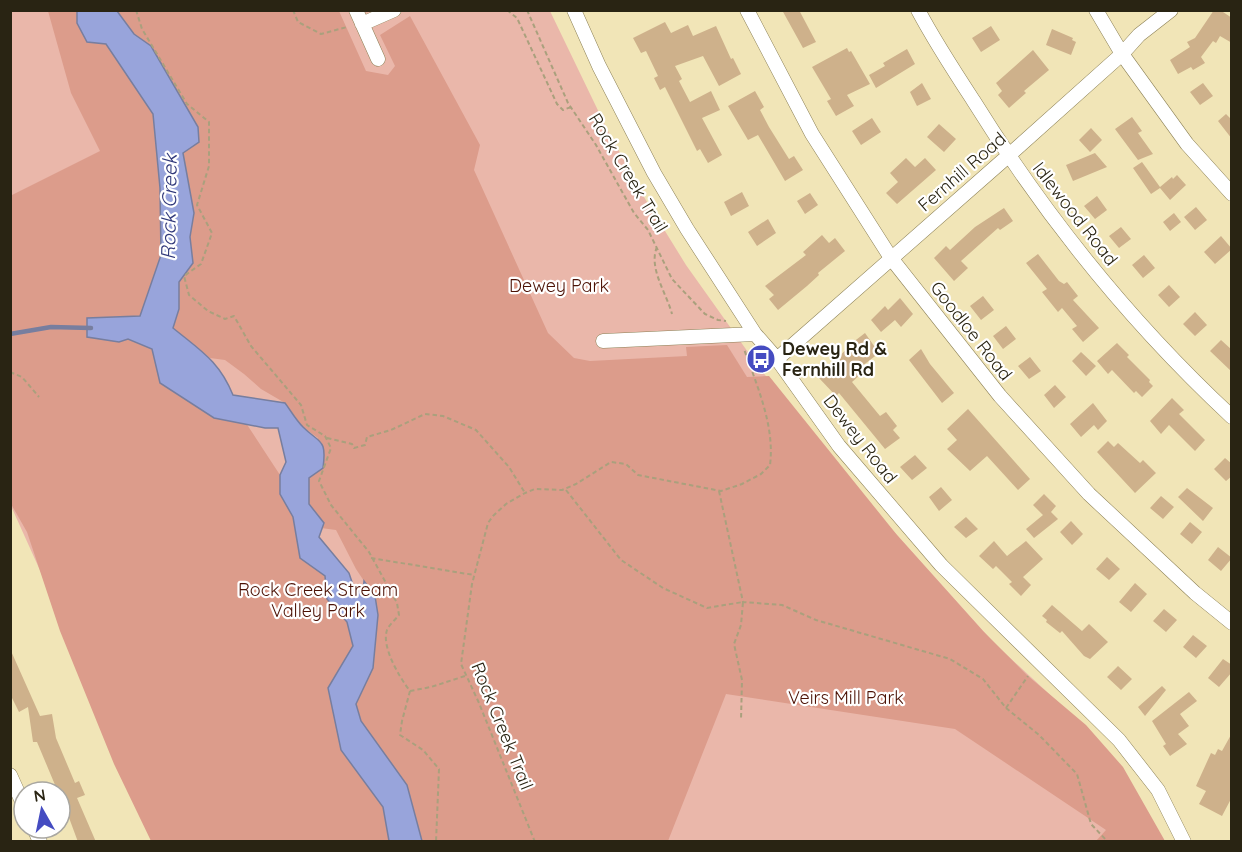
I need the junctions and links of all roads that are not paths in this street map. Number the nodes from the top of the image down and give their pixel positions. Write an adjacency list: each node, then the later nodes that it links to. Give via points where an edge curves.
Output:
1 (356, 10): 8 (street)
2 (394, 10): 8 (street)
3 (574, 10): 14 (street, Dewey Road, via 598,66 654,173)
4 (747, 10): 13 (street, Goodloe Road, via 812,134)
5 (918, 10): 11 (street, Idlewood Road)
6 (1096, 10): 9 (street)
7 (1171, 10): 9 (street, Fernhill Road)
8 (362, 24): 10 (street)
9 (1122, 54): 11 (street, Fernhill Road); 12 (street, via 1187,144)
10 (378, 59)
11 (1008, 156): 13 (street, Fernhill Road); 17 (street, Idlewood Road, via 1085,259 1188,377)
12 (1230, 190)
13 (891, 258): 16 (street, Fernhill Road); 18 (street, Goodloe Road, via 1000,396 1089,494)
14 (755, 334): 15 (street); 16 (street, Dewey Road)
15 (603, 341)
16 (777, 359): 19 (street, Dewey Road, via 839,446 941,565 1119,740 1158,790)
17 (1232, 417)
18 (1232, 623)
19 (1184, 842)

